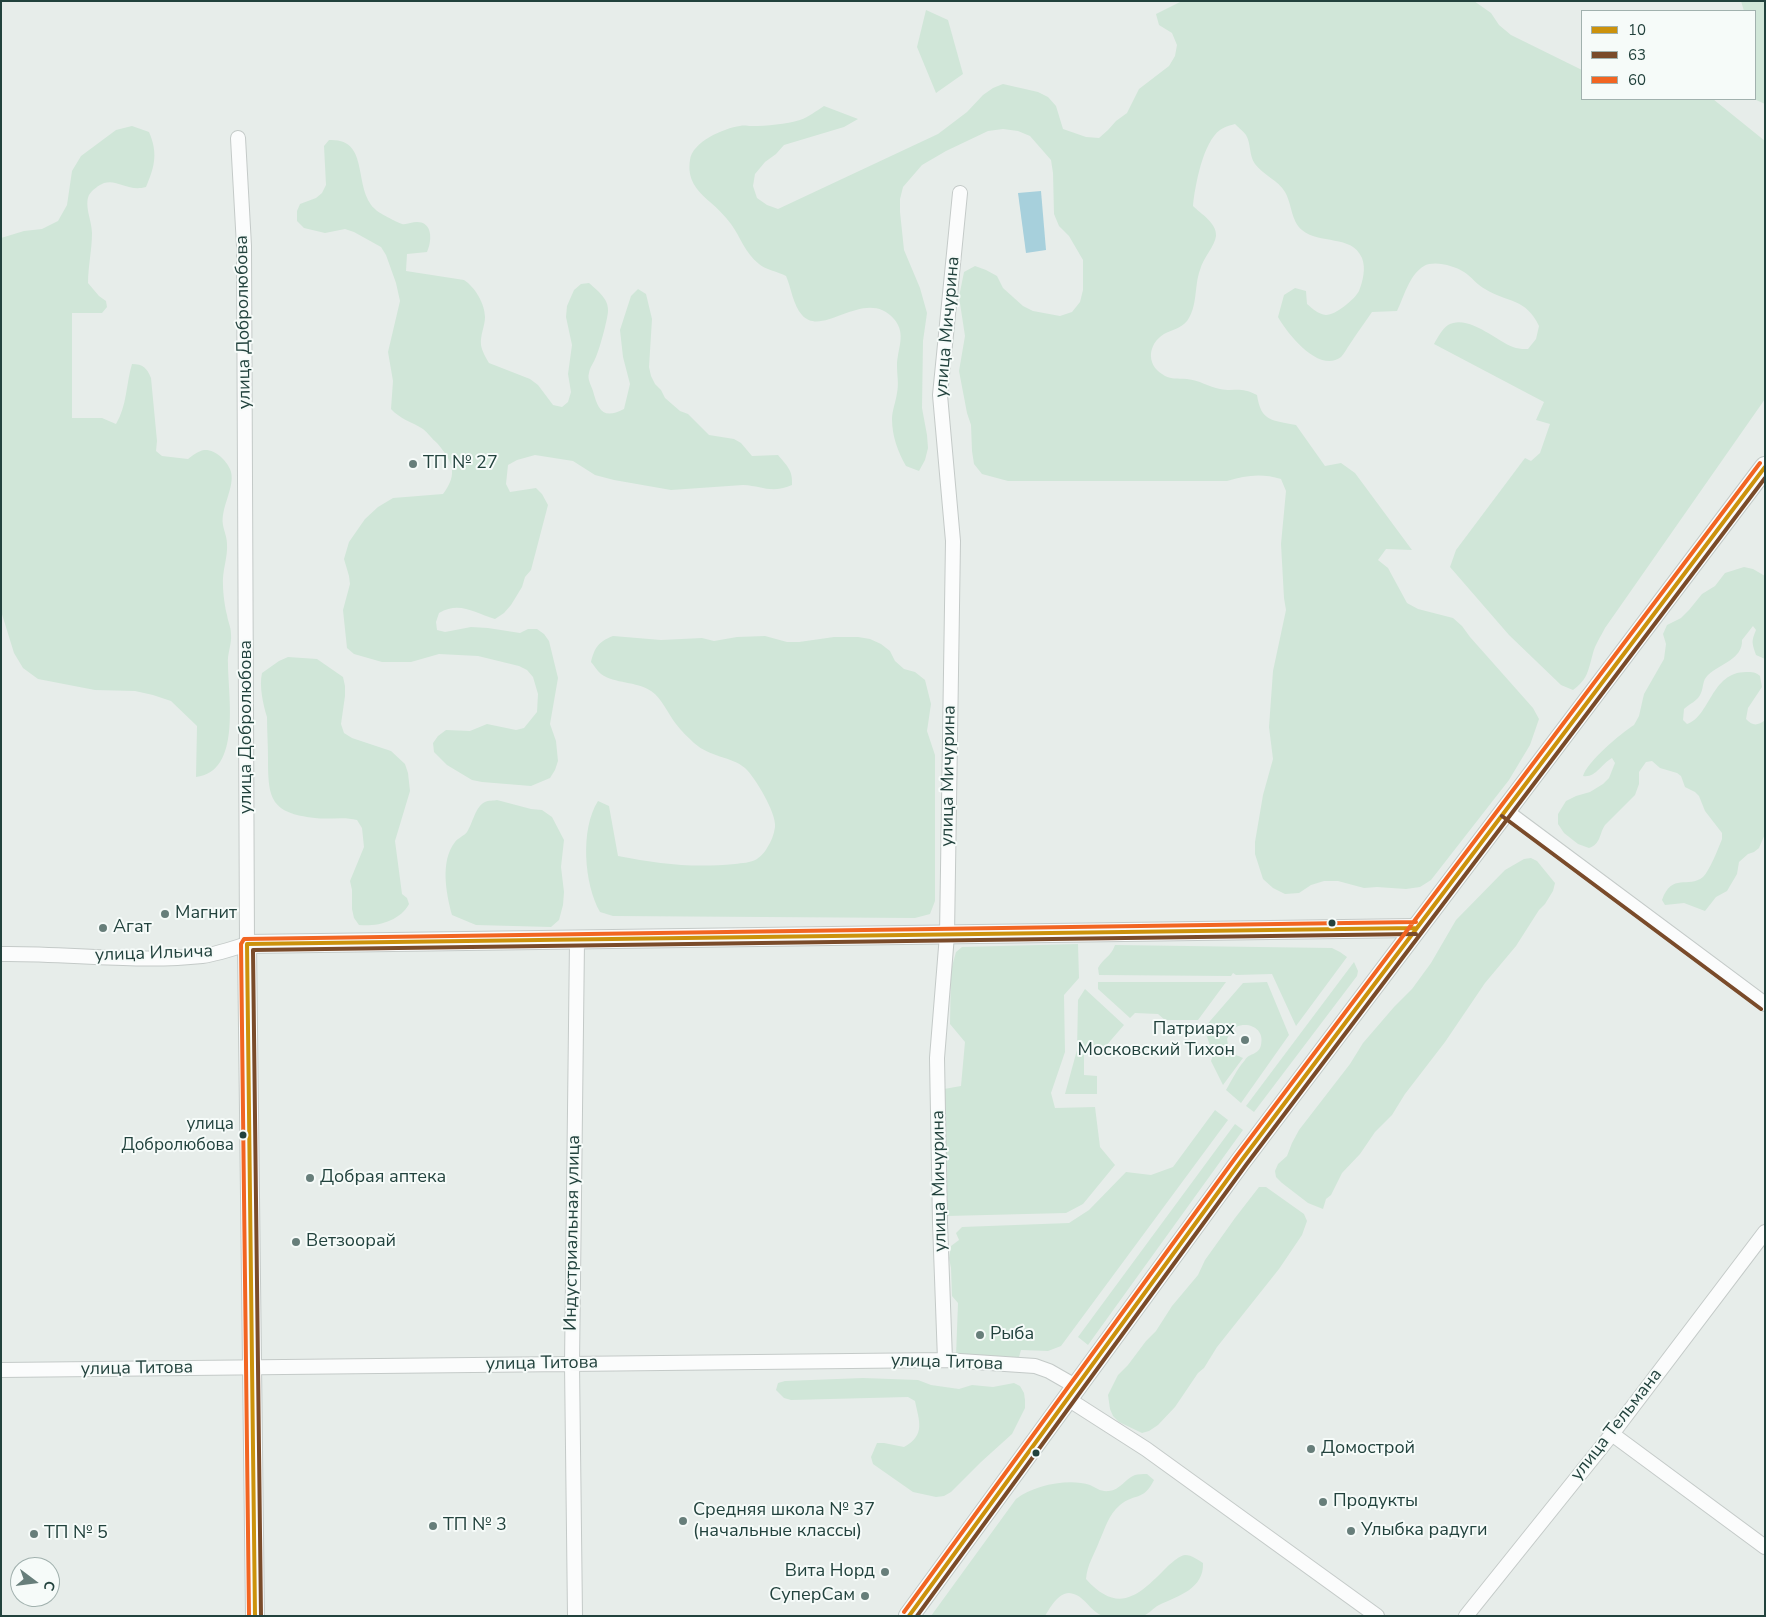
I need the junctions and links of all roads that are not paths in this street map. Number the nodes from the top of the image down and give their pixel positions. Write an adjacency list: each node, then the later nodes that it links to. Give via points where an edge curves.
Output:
1 (238, 138): 8 (street, улица Добролюбова, via 244,246)
2 (960, 193): 6 (street, улица Мичурина, via 940,395 953,541)
3 (1765, 467): 4 (main road)
4 (1506, 811): 5 (main road); 10 (street)
5 (1416, 928): 6 (street, улица Ильича); 16 (main road, via 1241,1161)
6 (947, 936): 7 (street, улица Ильича); 12 (street, улица Мичурина, via 937,1058)
7 (576, 941): 8 (street, улица Ильича); 13 (street, Индустриальная улица)
8 (247, 944): 9 (street, улица Ильича, via 192,956); 14 (street, улица Добролюбова)
9 (1, 954)
10 (1765, 1004)
11 (1765, 1232): 17 (street, улица Тельмана)
12 (946, 1360): 13 (street, улица Титова); 16 (street, улица Титова, via 1035,1366 1049,1371)
13 (572, 1364): 14 (street, улица Титова); 20 (street, Индустриальная улица)
14 (252, 1367): 15 (street, улица Титова); 19 (street, улица Добролюбова)
15 (1, 1370)
16 (1073, 1393): 21 (main road); 22 (street, улица Титова, via 1146,1450)
17 (1612, 1434): 18 (street); 23 (street, улица Тельмана)
18 (1765, 1547)
19 (255, 1616)
20 (575, 1616)
21 (910, 1616)
22 (1377, 1616)
23 (1466, 1616)

